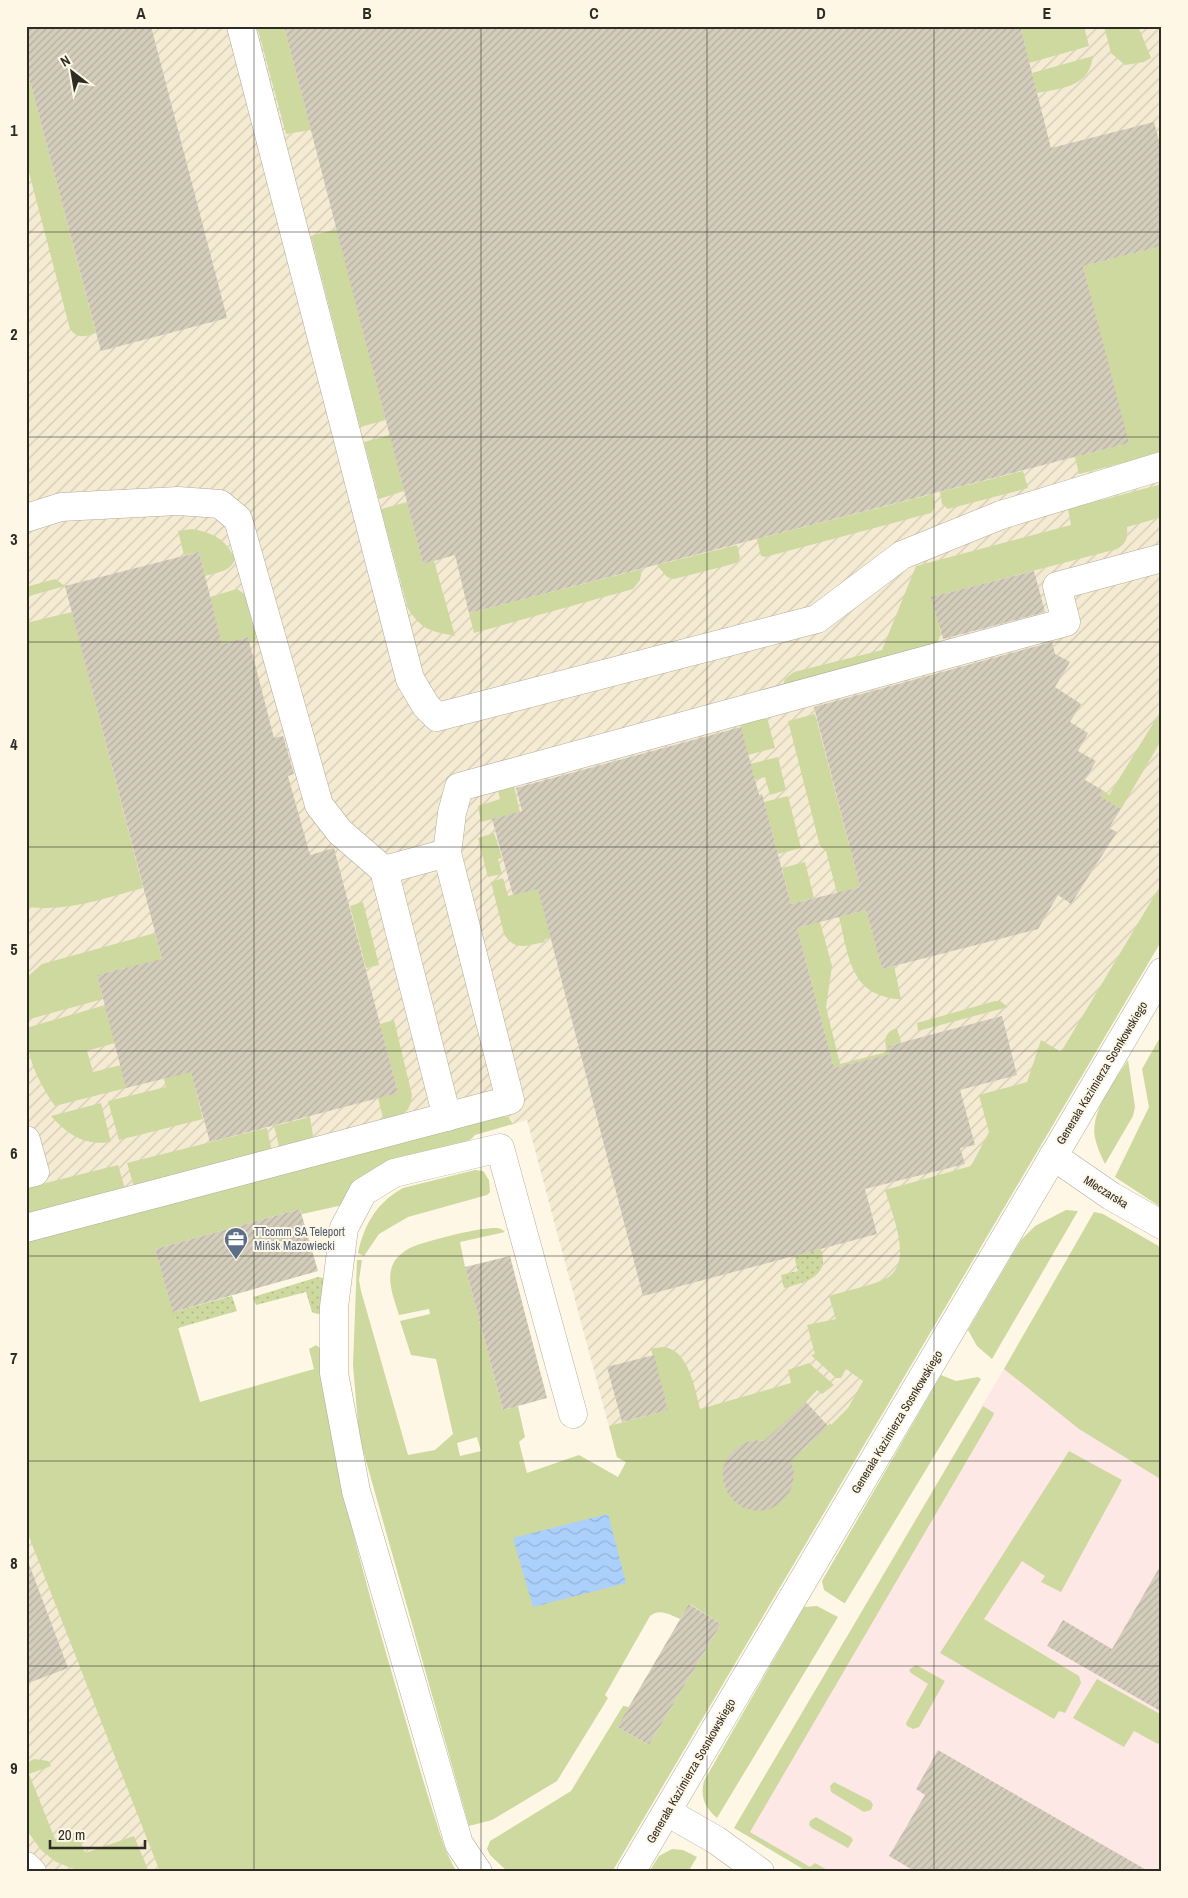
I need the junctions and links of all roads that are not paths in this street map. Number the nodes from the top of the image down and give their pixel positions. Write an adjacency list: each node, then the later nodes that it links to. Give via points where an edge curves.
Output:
1 (241, 26): 2 (street, via 410,679 426,706 437,717 817,619 902,555 1001,515)
2 (1162, 466)
3 (26, 518): 6 (street, via 61,507 178,501 220,504 238,519 319,805 340,832)
4 (1162, 558): 5 (street, via 1057,586 1066,622 459,787)
5 (447, 853): 6 (street); 8 (street, via 510,1100)
6 (384, 870): 8 (street)
7 (1162, 972): 10 (street, Generała Kazimierza Sosnkowskiego)
8 (447, 1117): 13 (street)
9 (26, 1140): 11 (street, via 35,1172)
10 (1053, 1156): 12 (street, Mleczarska, via 1111,1196); 15 (street, Generała Kazimierza Sosnkowskiego)
11 (26, 1174)
12 (1162, 1225)
13 (26, 1228)
14 (573, 1414): 18 (street, via 500,1148 394,1173 363,1192 344,1228 334,1308 334,1373 358,1500 459,1844)
15 (667, 1812): 19 (street, Generała Kazimierza Sosnkowskiego); 20 (street, via 716,1840)
16 (26, 1866): 17 (street)
17 (32, 1872)
18 (478, 1872)
19 (631, 1872)
20 (760, 1872)

